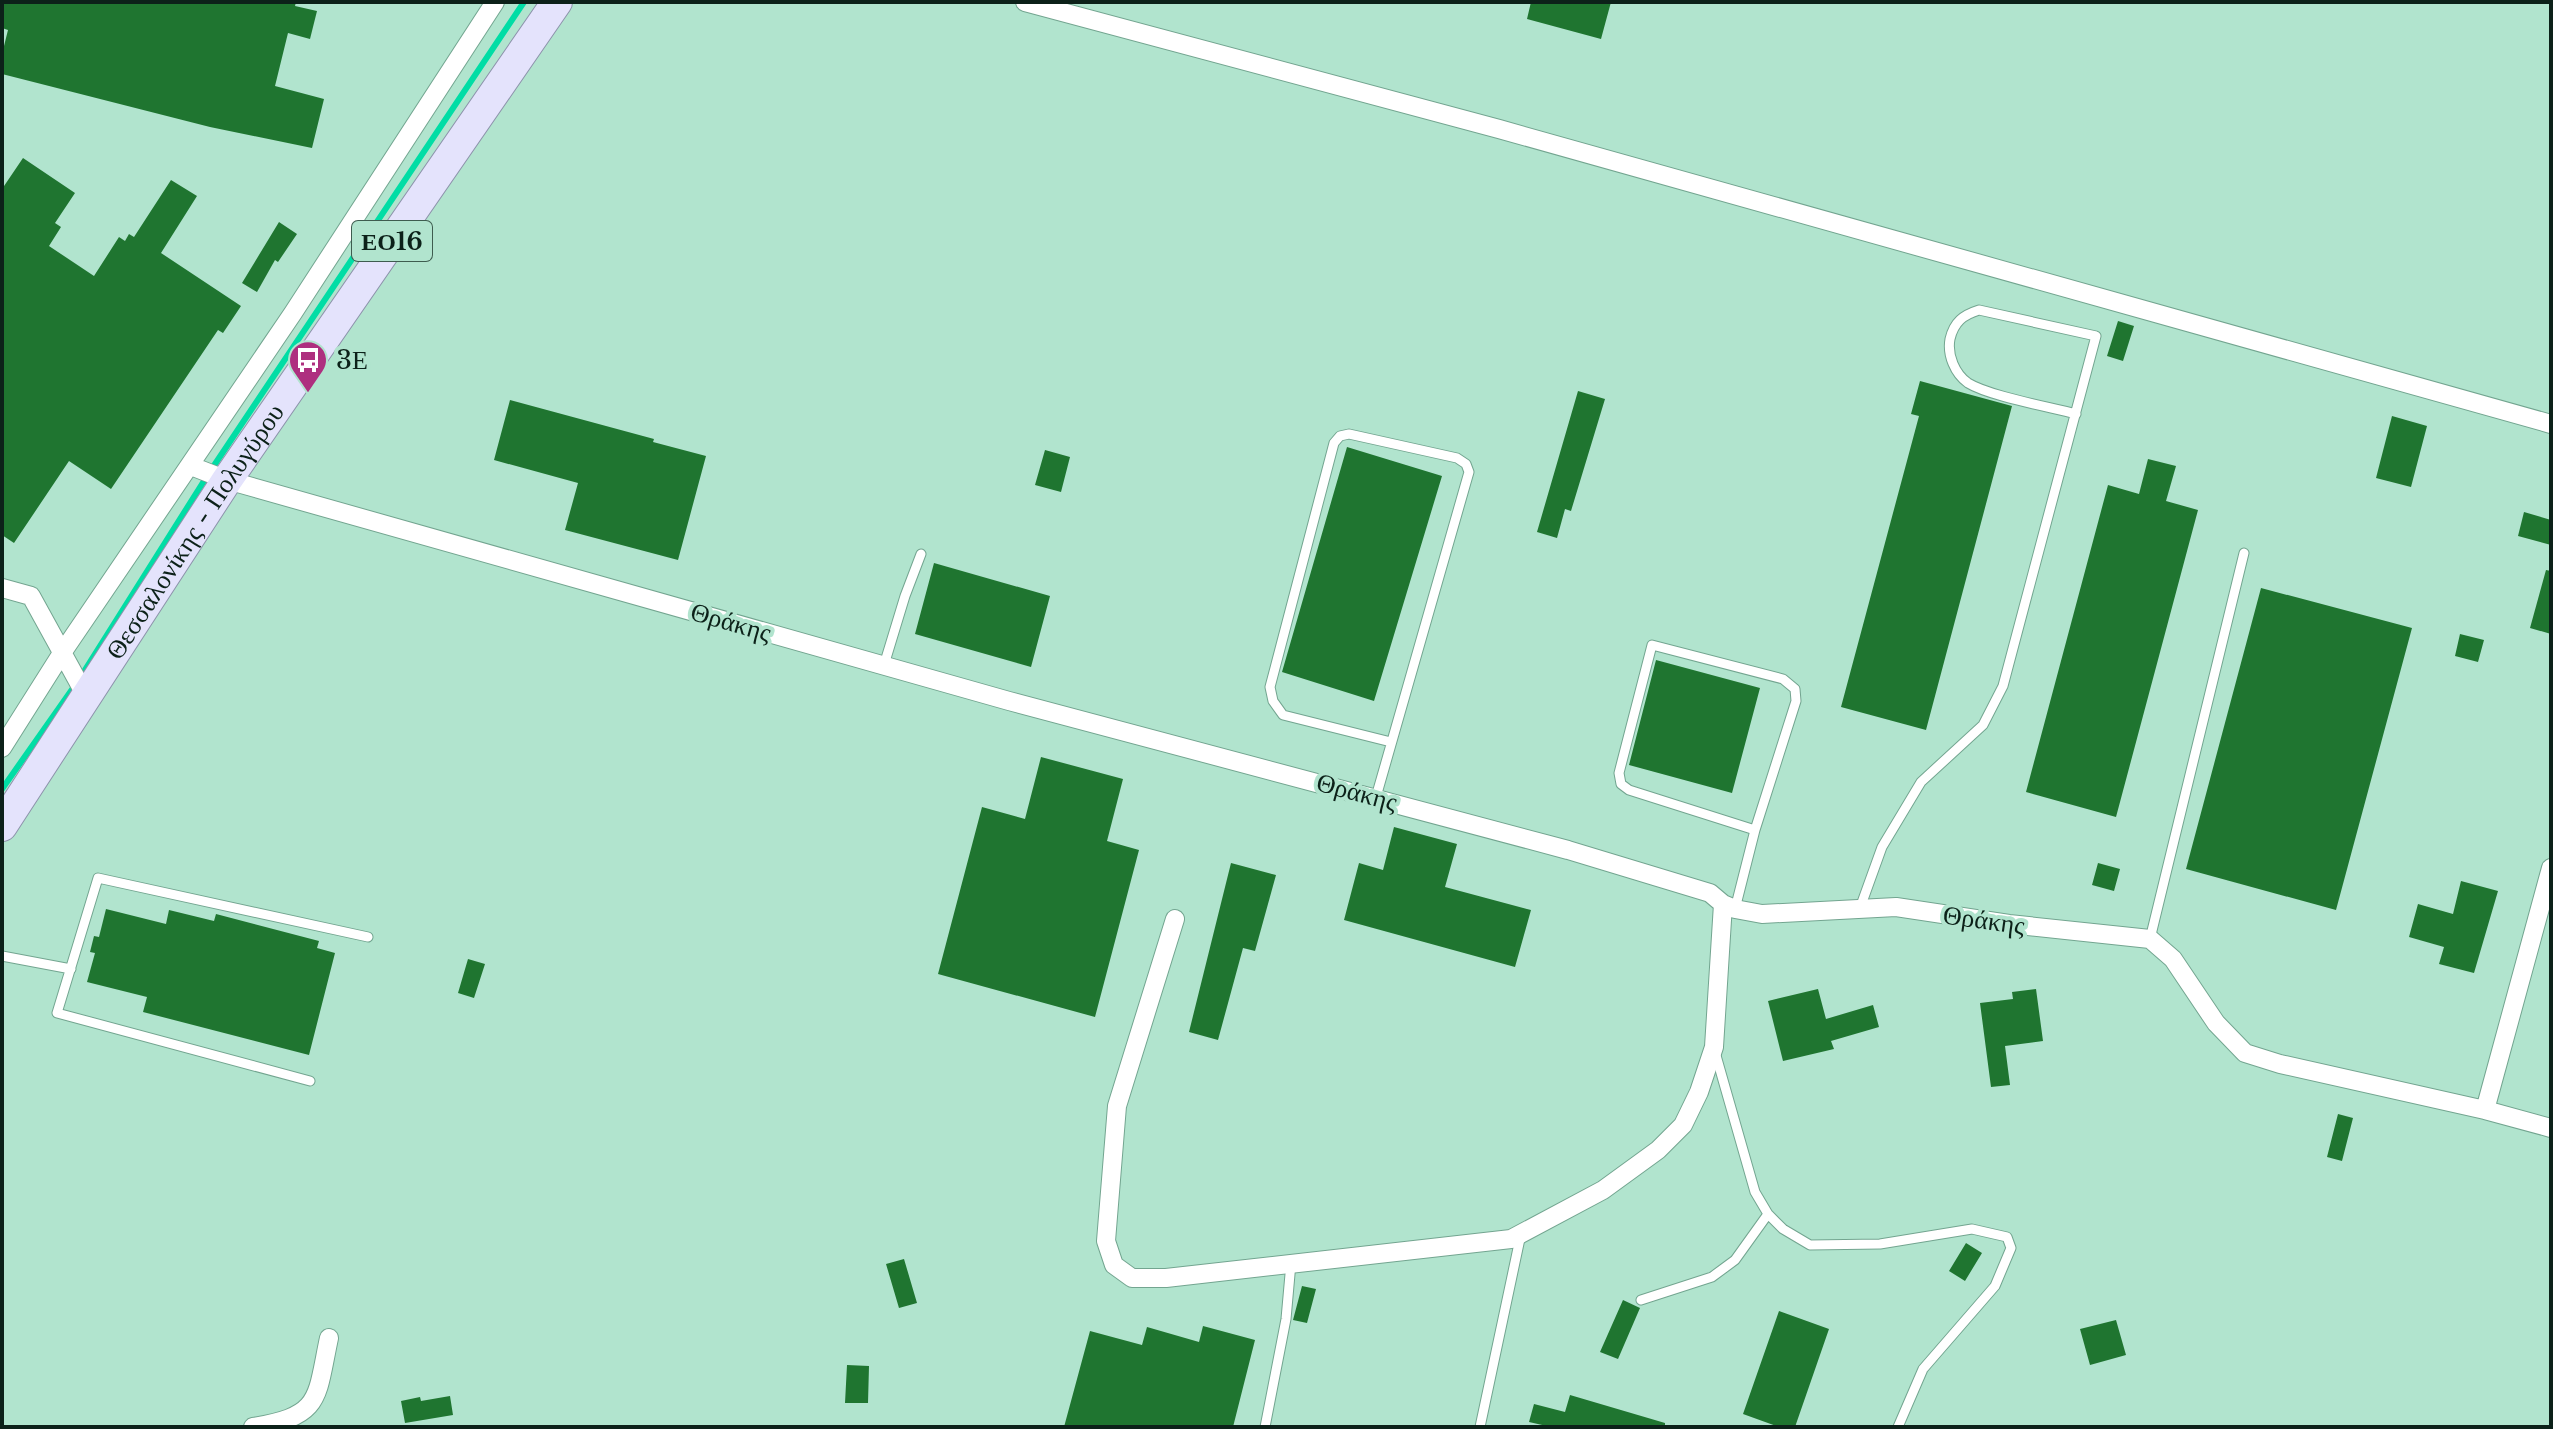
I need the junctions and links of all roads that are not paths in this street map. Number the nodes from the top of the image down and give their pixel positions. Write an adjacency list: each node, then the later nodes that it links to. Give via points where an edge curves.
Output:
1 (495, 2): 6 (street)
2 (557, 2): 7 (main road, Θεσσαλονίκης - Πολυγύρου / ΕΟ16)
3 (1025, 2): 5 (street, via 1515,133)
4 (2076, 414): 4 (lane, via 2096,336 1979,310 1958,321 1949,346 1957,372 1969,383); 21 (lane, via 2003,686 1983,725 1921,782 1882,847)
5 (2551, 424)
6 (191, 466): 7 (street, Θράκης); 11 (street)
7 (227, 480): 12 (street, Θράκης); 13 (main road, Θεσσαλονίκης - Πολυγύρου / ΕΟ16)
8 (2244, 553): 24 (lane)
9 (921, 554): 12 (lane)
10 (2, 588): 11 (street, via 31,596)
11 (62, 653): 13 (street); 15 (street)
12 (884, 665): 16 (street, Θράκης)
13 (86, 696): 17 (main road, Θεσσαλονίκης - Πολυγύρου / ΕΟ16)
14 (1391, 742): 14 (lane, via 1469,472 1457,458 1349,434 1334,443 1270,687 1283,715); 16 (lane)
15 (2, 748)
16 (1376, 797): 20 (street, Θράκης, via 1710,893)
17 (2, 826)
18 (1755, 830): 18 (lane, via 1621,784 1619,773 1652,645 1783,679 1795,689 1796,701); 20 (lane)
19 (2551, 868): 29 (street)
20 (1729, 906): 21 (street, Θράκης, via 1762,914); 27 (street)
21 (1860, 908): 24 (street, Θράκης, via 1896,907)
22 (1175, 919): 33 (street, via 1117,1106 1106,1241 1114,1265 1132,1278 1166,1278)
23 (368, 937): 26 (lane, via 98,878)
24 (2150, 939): 29 (street, via 2173,959 2216,1023 2245,1053)
25 (2, 956): 26 (lane)
26 (71, 969): 28 (lane, via 57,1013)
27 (1714, 1047): 31 (lane, via 1755,1192); 32 (street, via 1683,1125 1658,1150 1603,1190)
28 (310, 1081)
29 (2485, 1110): 30 (street)
30 (2551, 1128)
31 (1768, 1214): 34 (lane, via 1735,1260 1712,1277); 39 (lane, via 1810,1245 1880,1244 1972,1229 2007,1237 2011,1248 1995,1286 1923,1369)
32 (1521, 1234): 33 (street); 38 (lane)
33 (1291, 1263): 37 (lane)
34 (1641, 1300)
35 (329, 1338): 36 (street, via 318,1393 302,1414)
36 (253, 1427)
37 (1265, 1427)
38 (1480, 1427)
39 (1898, 1427)

